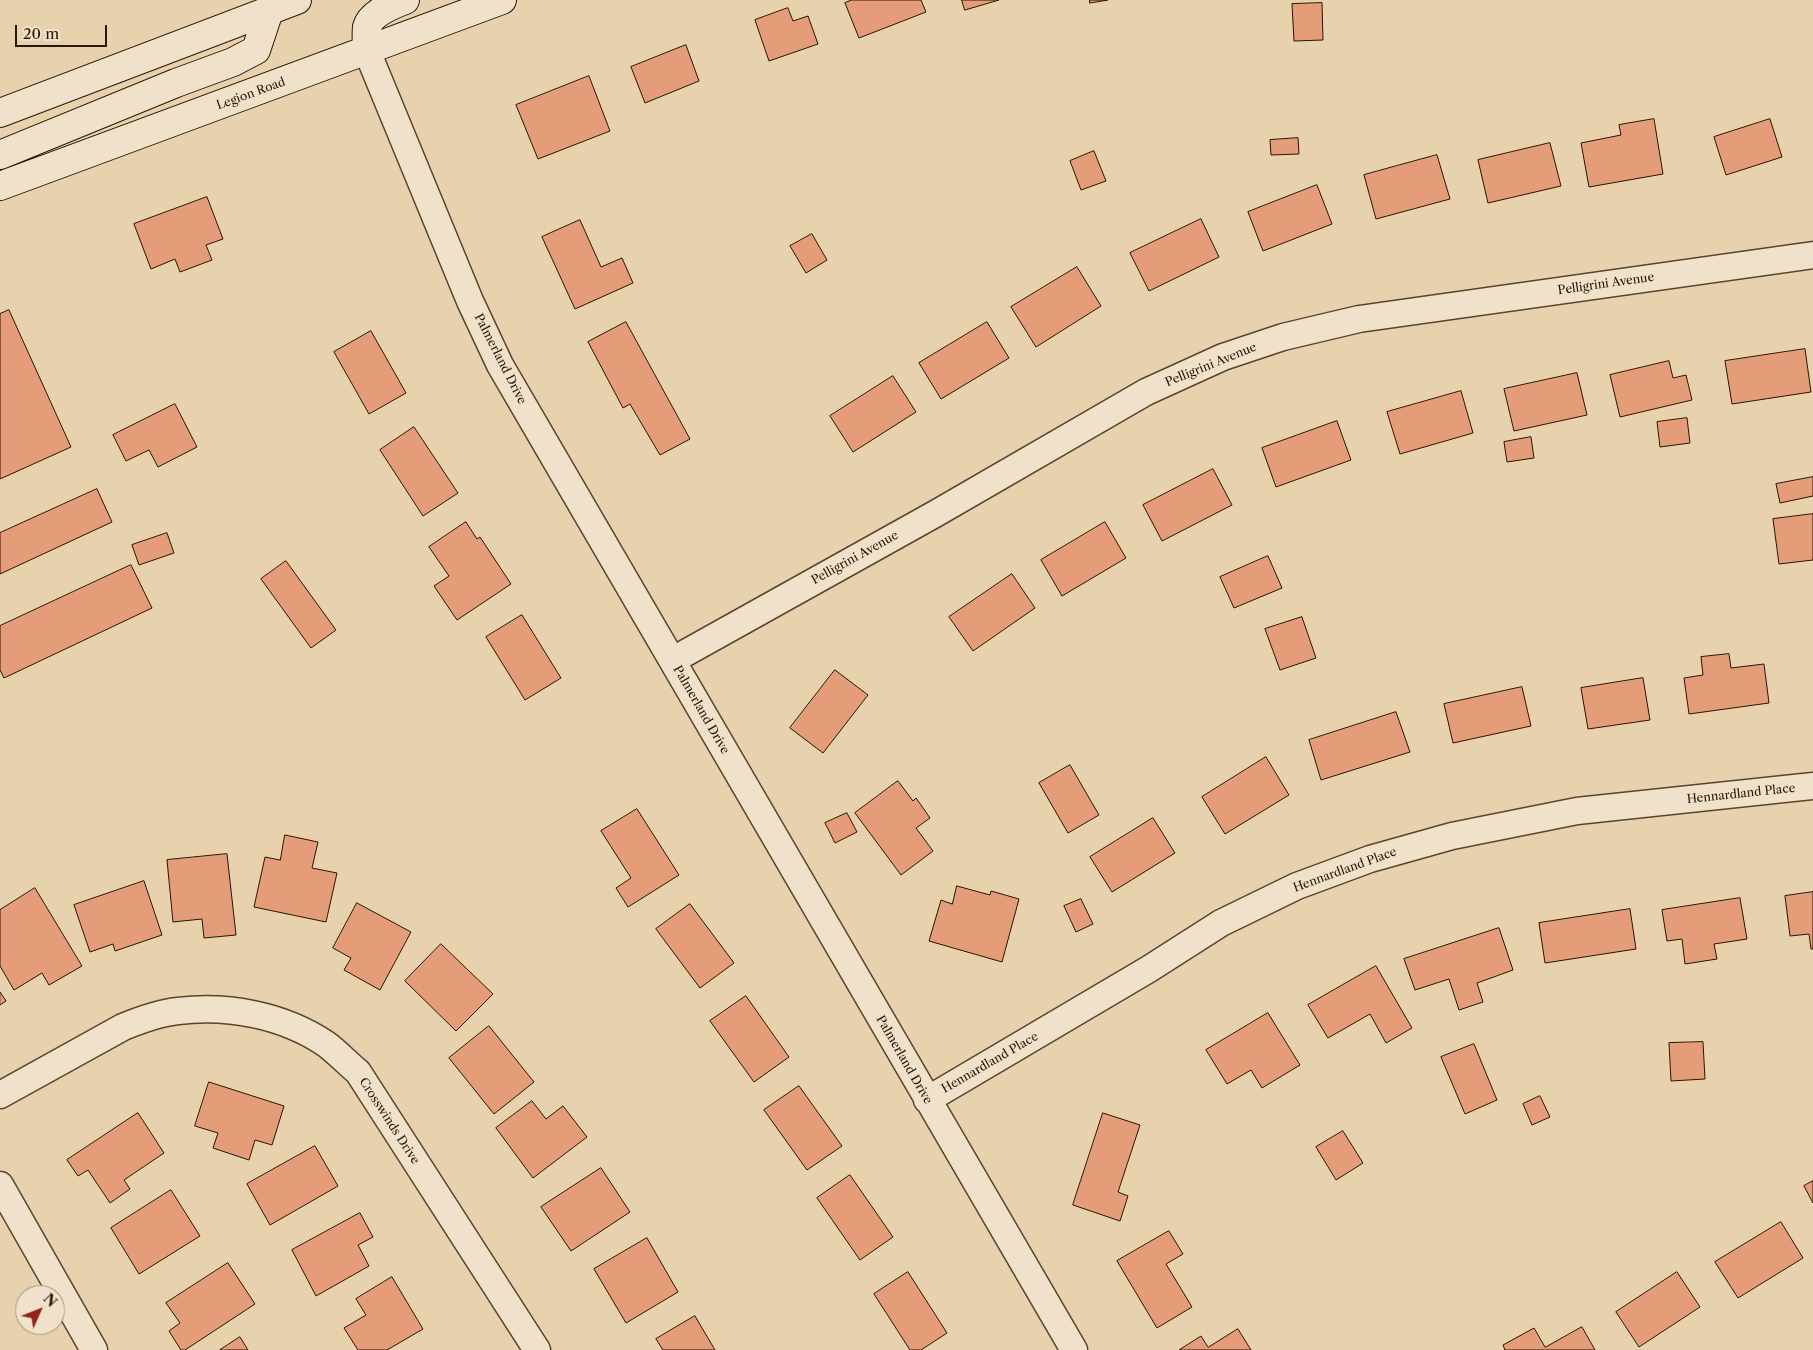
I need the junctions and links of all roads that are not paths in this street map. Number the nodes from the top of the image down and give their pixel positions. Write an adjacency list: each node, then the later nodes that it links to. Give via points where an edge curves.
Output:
1 (297, 0): 4 (main road)
2 (404, 0): 5 (main road, via 370,21)
3 (502, 0): 5 (main road, Legion Road)
4 (268, 11): 6 (main road); 7 (main road, via 256,50)
5 (367, 51): 8 (main road, Legion Road); 10 (street, Palmerland Drive, via 470,301 500,365)
6 (0, 113)
7 (0, 155)
8 (0, 186)
9 (1813, 255): 10 (street, Pelligrini Avenue, via 1359,320 1283,337 1223,357 1146,392)
10 (673, 660): 13 (street, Palmerland Drive)
11 (1813, 786): 13 (street, Hennardland Place, via 1577,811 1452,836 1370,859 1298,886 1221,923 1150,969)
12 (0, 1095): 16 (street, Crosswinds Drive, via 122,1027 177,1011 220,1009 261,1015 294,1027 326,1044 358,1072)
13 (927, 1100): 17 (street, Palmerland Drive)
14 (0, 1185): 15 (street)
15 (94, 1350)
16 (537, 1350)
17 (1074, 1350)

